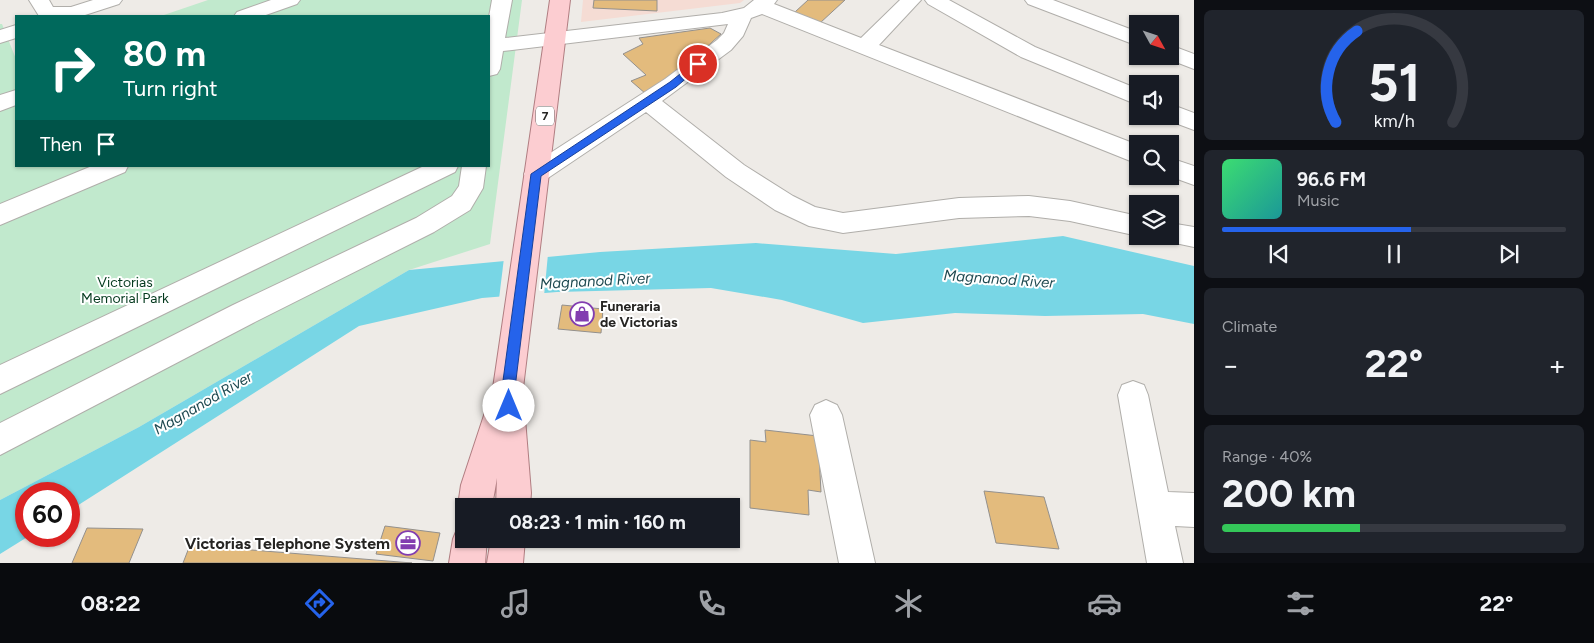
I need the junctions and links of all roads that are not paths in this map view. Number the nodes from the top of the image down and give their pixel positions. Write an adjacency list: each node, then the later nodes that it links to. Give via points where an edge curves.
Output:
1 (39, 0): 2 (street, via 46,12 59,15)
2 (112, 0)
3 (290, 0): 10 (street)
4 (502, 0): 15 (street)
5 (560, 0): 14 (main road, 7)
6 (911, 0): 16 (street)
7 (935, 0): 19 (street, via 1028,52)
8 (1036, 0): 12 (street)
9 (756, 7): 14 (street); 16 (street); 21 (street, via 724,45)
10 (247, 15)
11 (15, 31): 13 (street)
12 (1129, 36)
13 (0, 37)
14 (556, 38): 15 (street); 30 (main road, 7)
15 (490, 46)
16 (865, 47): 25 (street)
17 (1179, 56): 18 (street)
18 (1194, 62)
19 (1129, 94)
20 (15, 97): 22 (street)
21 (647, 101): 30 (street); 33 (street, via 735,171 784,203 824,220 844,223 968,208 1029,206)
22 (0, 103)
23 (1179, 116): 24 (street)
24 (1194, 122)
25 (1129, 151)
26 (114, 167): 32 (street)
27 (444, 167): 36 (street)
28 (474, 167): 40 (street, via 471,188 461,203 425,225)
29 (1179, 170): 31 (street)
30 (536, 174): 37 (main road, 7)
31 (1194, 176)
32 (0, 214)
33 (1129, 224)
34 (1179, 234): 35 (street)
35 (1194, 237)
36 (0, 380)
37 (508, 388): 41 (main road, 7); 42 (main road, 7)
38 (1133, 395): 43 (street)
39 (826, 414): 49 (street)
40 (0, 440)
41 (476, 498)
42 (513, 498)
43 (1154, 508): 44 (street); 50 (street)
44 (1194, 510)
45 (469, 548): 47 (main road)
46 (507, 548): 48 (main road)
47 (467, 563)
48 (505, 563)
49 (857, 563)
50 (1165, 563)

